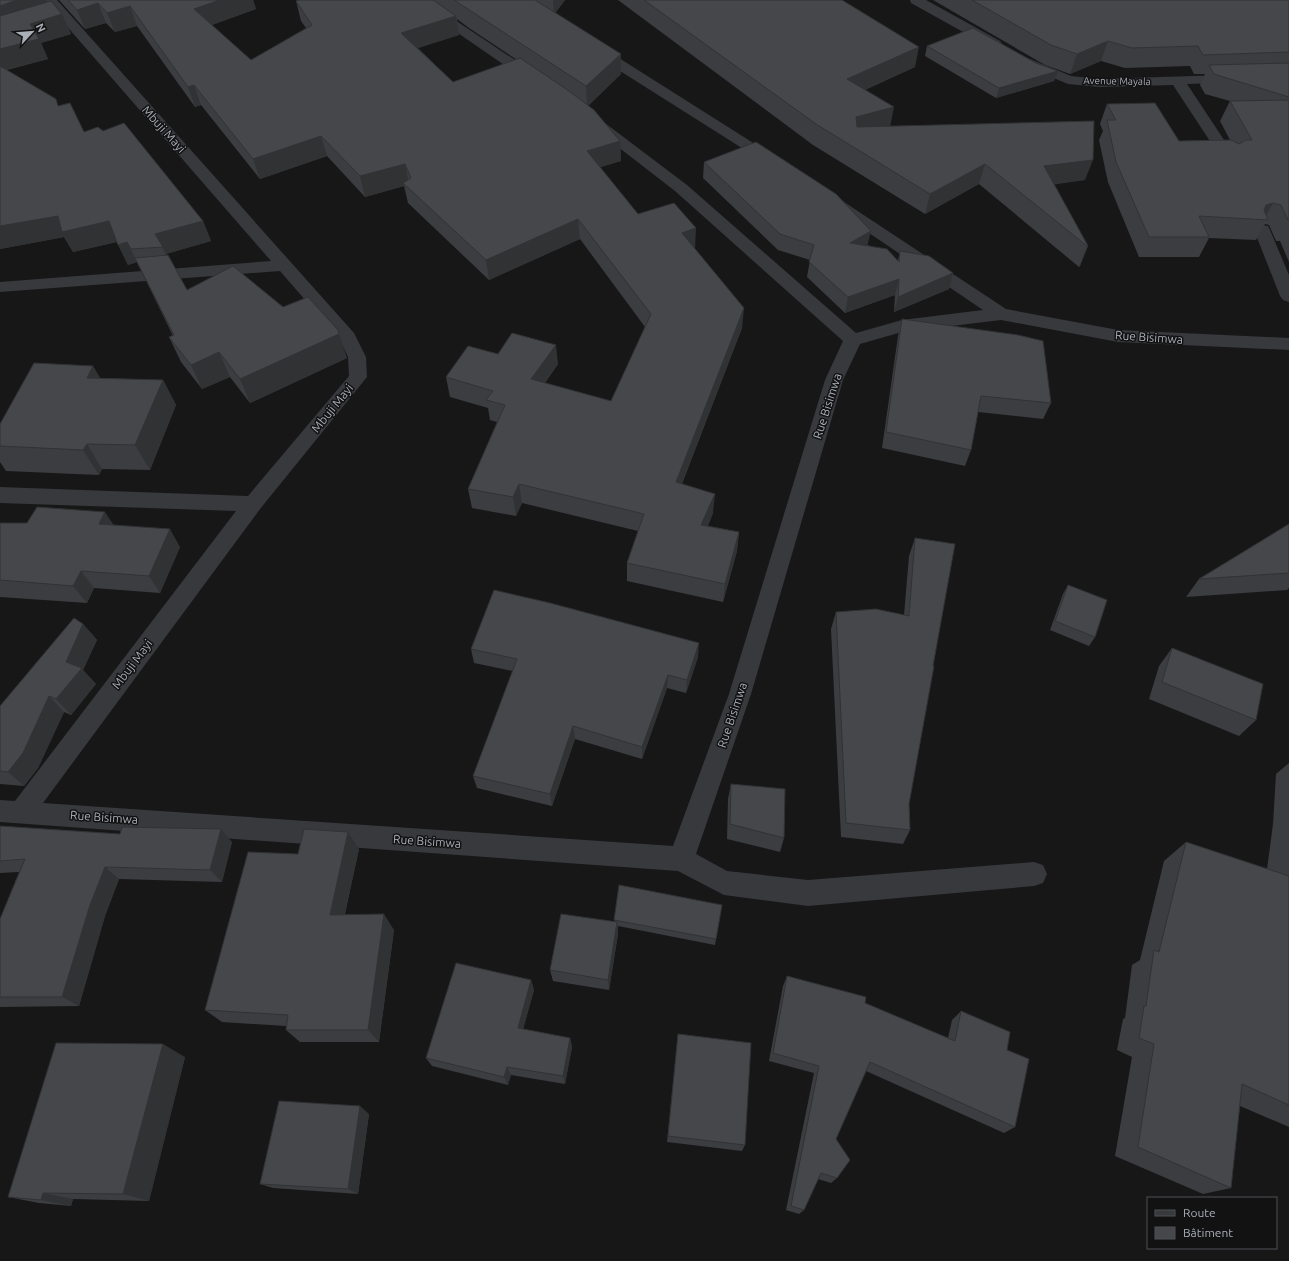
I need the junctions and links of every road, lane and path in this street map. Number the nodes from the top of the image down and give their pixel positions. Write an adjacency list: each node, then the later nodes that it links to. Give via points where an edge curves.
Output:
1 (50, 0): 15 (street, Mbuji Mayi, via 55,16)
2 (416, 0): 9 (street)
3 (916, 0): 5 (street)
4 (585, 42): 12 (street)
5 (1005, 50)
6 (1019, 57): 8 (street, Avenue Mayala, via 1039,69 1068,80 1099,83)
7 (1289, 77): 8 (street, Avenue Mayala)
8 (1178, 81): 11 (street)
9 (545, 87)
10 (582, 112): 19 (street, via 680,188)
11 (1228, 158)
12 (786, 170)
13 (825, 196): 18 (street)
14 (1262, 230): 17 (street)
15 (285, 265): 16 (street); 22 (street, Mbuji Mayi, via 348,338 357,357 358,377)
16 (0, 287)
17 (1289, 296)
18 (1001, 314): 19 (street, Rue Bisimwa, via 902,326); 20 (street, Rue Bisimwa, via 1118,336)
19 (853, 340): 25 (street, Rue Bisimwa, via 834,380 740,694)
20 (1289, 344)
21 (0, 495): 22 (street)
22 (253, 504): 24 (street, Mbuji Mayi)
23 (0, 811): 24 (street, Rue Bisimwa)
24 (22, 811): 25 (street, Rue Bisimwa)
25 (681, 859): 26 (street, via 724,883 808,893)
26 (1034, 874)

